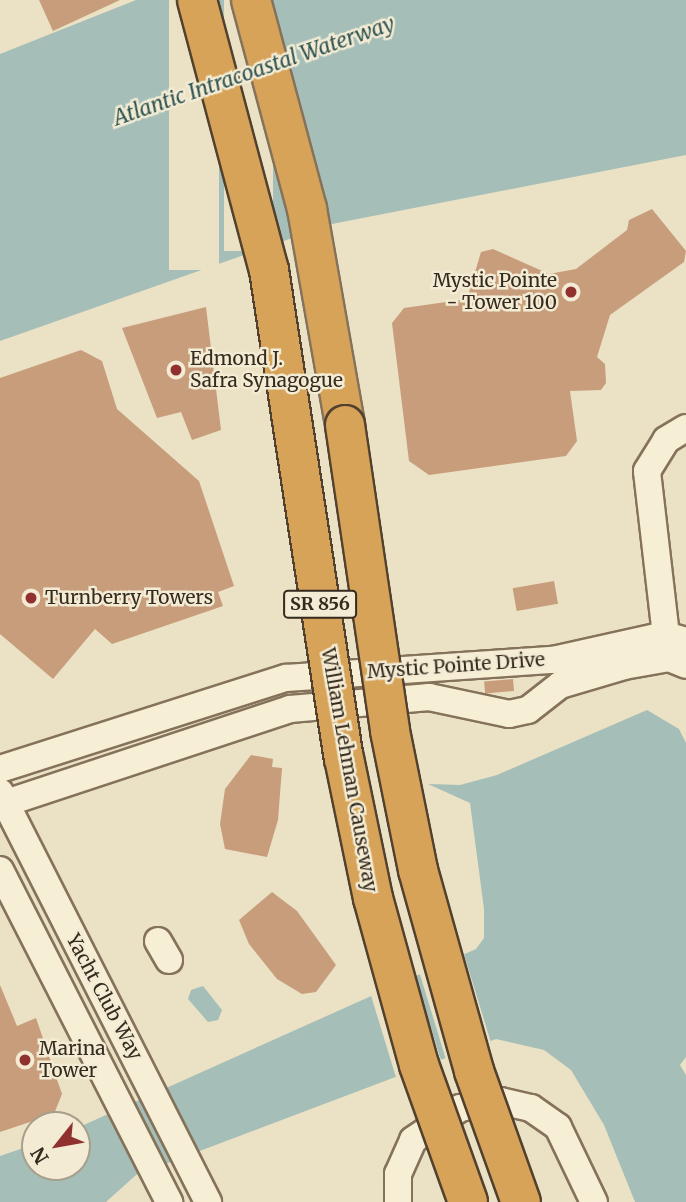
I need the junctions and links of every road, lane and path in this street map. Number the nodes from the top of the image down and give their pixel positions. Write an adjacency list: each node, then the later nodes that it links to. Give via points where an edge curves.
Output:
1 (197, 0): 18 (highway, William Lehman Causeway / SR 856, bridge, via 269,270 340,735 373,898 419,1065)
2 (251, 0): 19 (highway, SR 856, bridge, via 320,274 390,731 418,870 471,1060)
3 (686, 428): 4 (street, Mystic Pointe Drive, via 666,440 647,471)
4 (677, 650): 6 (street, Mystic Pointe Drive)
5 (429, 668): 6 (street, Mystic Pointe Drive); 7 (street, Mystic Pointe Drive); 8 (street)
6 (556, 673): 8 (street, Mystic Pointe Drive, via 527,710 509,714)
7 (286, 678): 9 (street); 10 (street, Mystic Pointe Drive)
8 (429, 697): 9 (street, Mystic Pointe Drive)
9 (290, 709): 11 (street, Mystic Pointe Drive)
10 (128, 723): 11 (street); 12 (street, Mystic Pointe Drive)
11 (137, 757): 13 (street, Mystic Pointe Drive)
12 (0, 769)
13 (2, 800): 16 (street, Yacht Club Way)
14 (0, 870): 15 (street, Yacht Club Way)
15 (169, 1202)
16 (208, 1202)
17 (398, 1202): 20 (street, via 398,1174 413,1140 460,1108 500,1101 531,1108 558,1127)
18 (468, 1202)
19 (521, 1202)
20 (594, 1202)

